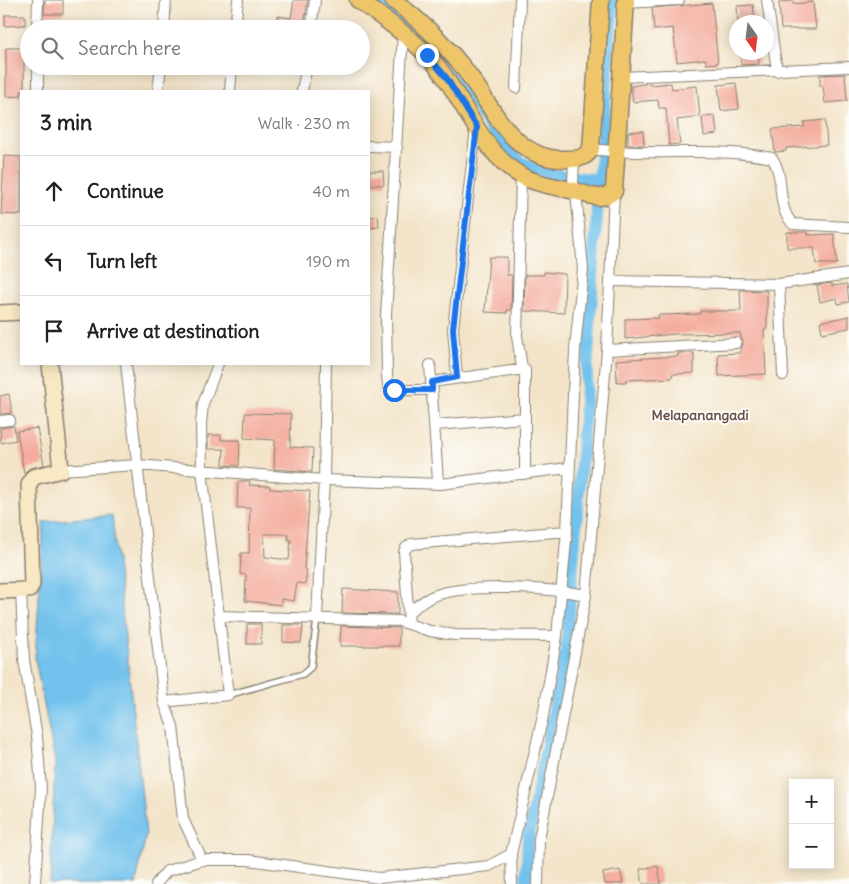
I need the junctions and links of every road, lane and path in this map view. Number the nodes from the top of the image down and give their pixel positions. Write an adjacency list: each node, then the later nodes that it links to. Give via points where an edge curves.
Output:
1 (38, 0): 12 (street)
2 (166, 0): 13 (street)
3 (238, 0): 14 (street)
4 (315, 0): 15 (street)
5 (358, 0): 16 (main road)
6 (393, 0): 34 (main road, via 429,29 463,68 506,131 529,150 559,160)
7 (520, 0): 24 (street)
8 (601, 0): 32 (main road)
9 (679, 0): 11 (street)
10 (767, 0): 18 (street)
11 (626, 2): 23 (main road)
12 (37, 20)
13 (165, 20)
14 (236, 20)
15 (312, 20)
16 (403, 33): 29 (main road, via 446,77); 31 (street)
17 (849, 67): 18 (street)
18 (777, 71): 23 (street)
19 (38, 75): 25 (street)
20 (160, 75): 26 (street)
21 (231, 75): 27 (street)
22 (305, 75): 28 (street)
23 (622, 77): 32 (main road)
24 (516, 88)
25 (38, 90)
26 (158, 90)
27 (230, 90)
28 (302, 90)
29 (477, 127): 33 (main road, via 498,157); 51 (street, via 453,329)
30 (370, 146): 31 (street)
31 (397, 148): 52 (street, via 386,315 386,376 388,385 394,390)
32 (603, 150): 34 (main road, via 587,156); 35 (main road); 36 (street, via 748,153 772,158 778,166 784,213 793,224)
33 (521, 176): 34 (main road); 49 (street, via 517,336)
34 (574, 177): 35 (main road); 56 (street, via 583,269)
35 (604, 195): 38 (street)
36 (849, 227)
37 (849, 274): 39 (street)
38 (610, 281): 39 (street); 43 (street)
39 (779, 284): 50 (street)
40 (20, 312): 41 (main road)
41 (0, 313)
42 (736, 343): 43 (street)
43 (607, 350): 66 (street)
44 (50, 365): 57 (main road)
45 (126, 365): 55 (street)
46 (218, 365): 58 (street, via 203,404)
47 (326, 365): 60 (street)
48 (430, 365): 52 (street)
49 (522, 368): 51 (street); 53 (street, via 525,370)
50 (783, 375)
51 (457, 377): 52 (street)
52 (432, 386): 54 (street)
53 (525, 418): 54 (street); 59 (street)
54 (435, 425): 61 (street, via 437,479)
55 (137, 465): 57 (street); 58 (street); 73 (street)
56 (568, 468): 59 (street); 62 (street)
57 (61, 470): 64 (main road, via 33,477 29,485 32,584 29,590)
58 (202, 470): 60 (street); 68 (street)
59 (525, 474): 61 (street)
60 (324, 480): 61 (street); 69 (street)
61 (441, 484)
62 (567, 531): 65 (street); 67 (street, via 412,544 404,552)
63 (0, 591): 64 (main road)
64 (21, 591): 76 (street, via 24,660 37,736 41,788)
65 (562, 591): 66 (street); 67 (street, via 462,589 438,594); 71 (street)
66 (584, 594): 79 (street, via 539,839)
67 (409, 612): 70 (street)
68 (219, 616): 69 (street); 72 (street)
69 (317, 617): 70 (street); 72 (lane, via 311,666 303,674)
70 (409, 624): 71 (street, via 455,635)
71 (557, 636): 74 (street, via 543,716)
72 (228, 695): 73 (street)
73 (164, 702): 75 (street, via 173,726 183,819)
74 (511, 854): 75 (street, via 489,866 379,878 248,860); 78 (street)
75 (202, 860): 77 (street, via 167,871)
76 (35, 884)
77 (156, 884)
78 (512, 884)
79 (538, 884)

